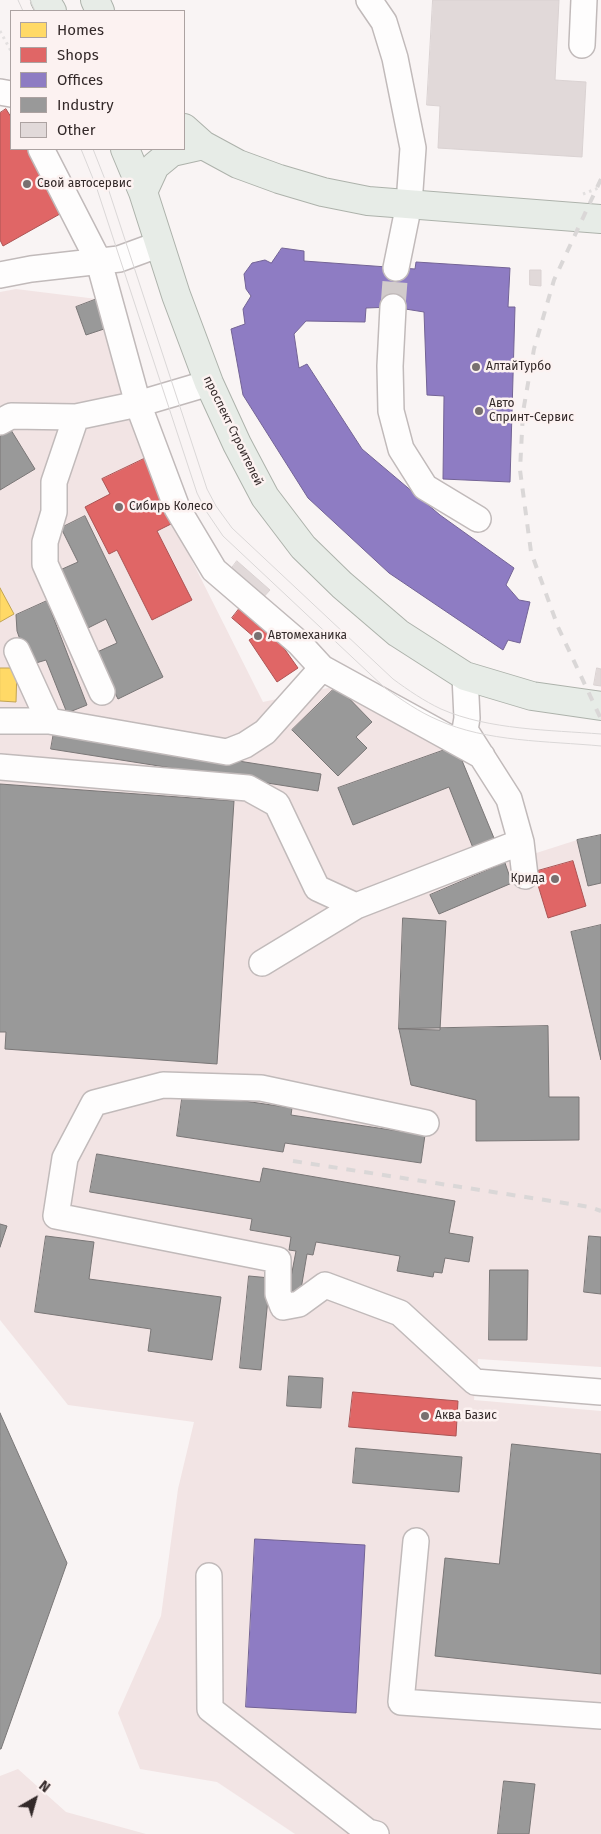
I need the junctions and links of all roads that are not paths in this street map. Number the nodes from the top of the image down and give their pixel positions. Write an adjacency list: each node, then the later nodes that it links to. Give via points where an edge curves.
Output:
1 (369, 0): 3 (street)
2 (584, 0): 4 (street)
3 (386, 11): 10 (street, via 413,148)
4 (582, 45)
5 (193, 137): 10 (main road, via 238,164 279,179 368,201)
6 (42, 150): 13 (street)
7 (125, 150): 9 (main road, проспект Строителей)
8 (175, 150): 9 (main road, via 155,166)
9 (144, 192): 12 (main road, проспект Строителей)
10 (409, 204): 11 (main road); 14 (street)
11 (601, 219)
12 (160, 244): 13 (street, via 119,259); 17 (main road, проспект Строителей)
13 (99, 262): 15 (street); 18 (street)
14 (396, 268)
15 (0, 275)
16 (393, 307): 21 (street, via 391,411 401,449 425,487)
17 (209, 384): 18 (street); 24 (main road, проспект Строителей, via 265,496 303,547 398,633)
18 (138, 404): 19 (street); 23 (street, via 177,508 214,570 299,643)
19 (76, 417): 20 (street, via 12,416); 25 (street, via 54,482 54,512 45,542 45,564)
20 (0, 422)
21 (478, 519)
22 (17, 651): 28 (street)
23 (322, 668): 28 (street, via 265,732 227,752); 29 (street)
24 (465, 676): 26 (main road, проспект Строителей, via 532,696); 29 (street, via 465,730)
25 (102, 692)
26 (601, 706)
27 (0, 721): 28 (street)
28 (49, 721)
29 (482, 756): 31 (street, via 509,799)
30 (0, 767): 33 (street, via 248,788 276,804 317,888)
31 (521, 842): 32 (street); 33 (street)
32 (525, 876)
33 (356, 906): 34 (street)
34 (262, 963)
35 (426, 1123): 36 (street, via 261,1088 163,1085 94,1103 65,1158 56,1216 278,1260 278,1294 284,1307 299,1304 325,1285 400,1313 476,1382)
36 (601, 1392)
37 (416, 1541): 39 (street, via 402,1702)
38 (209, 1576): 40 (street, via 210,1709 360,1826)
39 (601, 1716)
40 (376, 1834)

